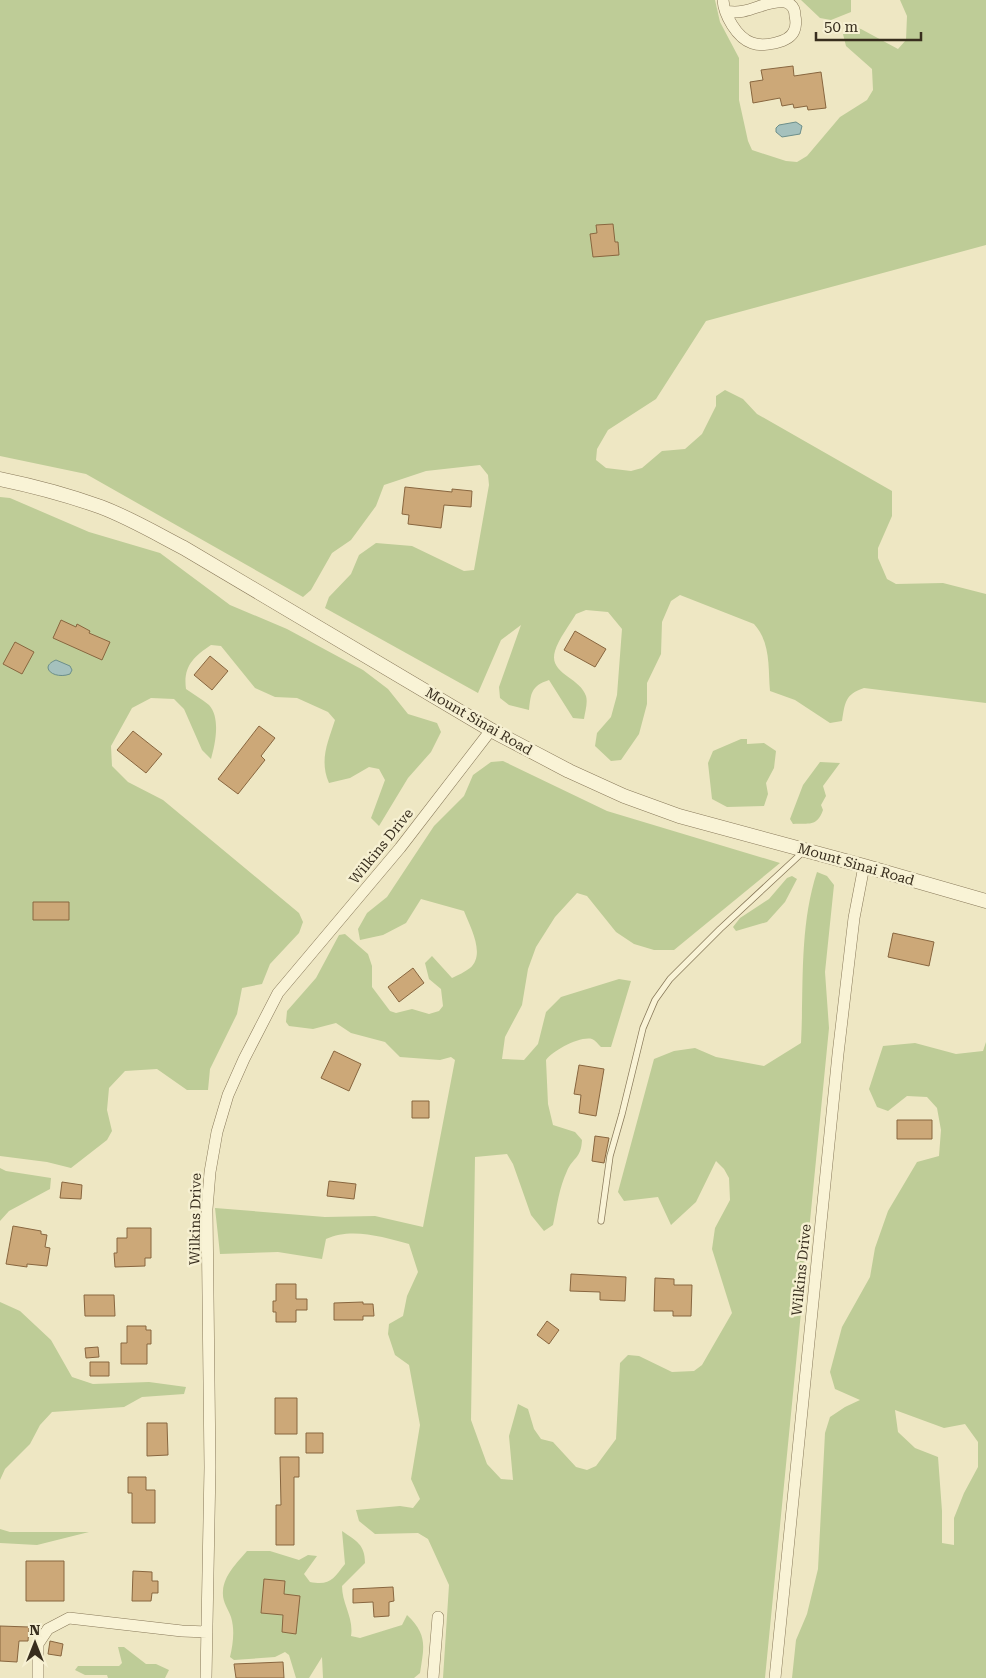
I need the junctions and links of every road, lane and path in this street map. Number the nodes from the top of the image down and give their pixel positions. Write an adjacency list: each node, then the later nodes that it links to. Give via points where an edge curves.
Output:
1 (724, 5): 1 (street, via 736,30 752,44 775,43 789,38 795,31 794,8 787,2 760,3 734,13)
2 (0, 479): 3 (street, Mount Sinai Road, via 59,493 138,524)
3 (491, 730): 4 (street, Mount Sinai Road, via 624,796 679,816); 9 (street, Wilkins Drive, via 400,848 278,993 228,1095 217,1132 208,1209 210,1429)
4 (806, 850): 5 (street, Mount Sinai Road); 7 (lane, via 720,929 670,979 655,1000 643,1028 610,1156)
5 (864, 866): 6 (street, Mount Sinai Road); 13 (street, Wilkins Drive, via 854,918 838,1054)
6 (986, 901)
7 (601, 1221)
8 (438, 1617): 12 (street)
9 (206, 1632): 10 (street, via 69,1618 48,1629 38,1644); 11 (street, Wilkins Drive)
10 (38, 1678)
11 (206, 1678)
12 (433, 1678)
13 (774, 1678)

